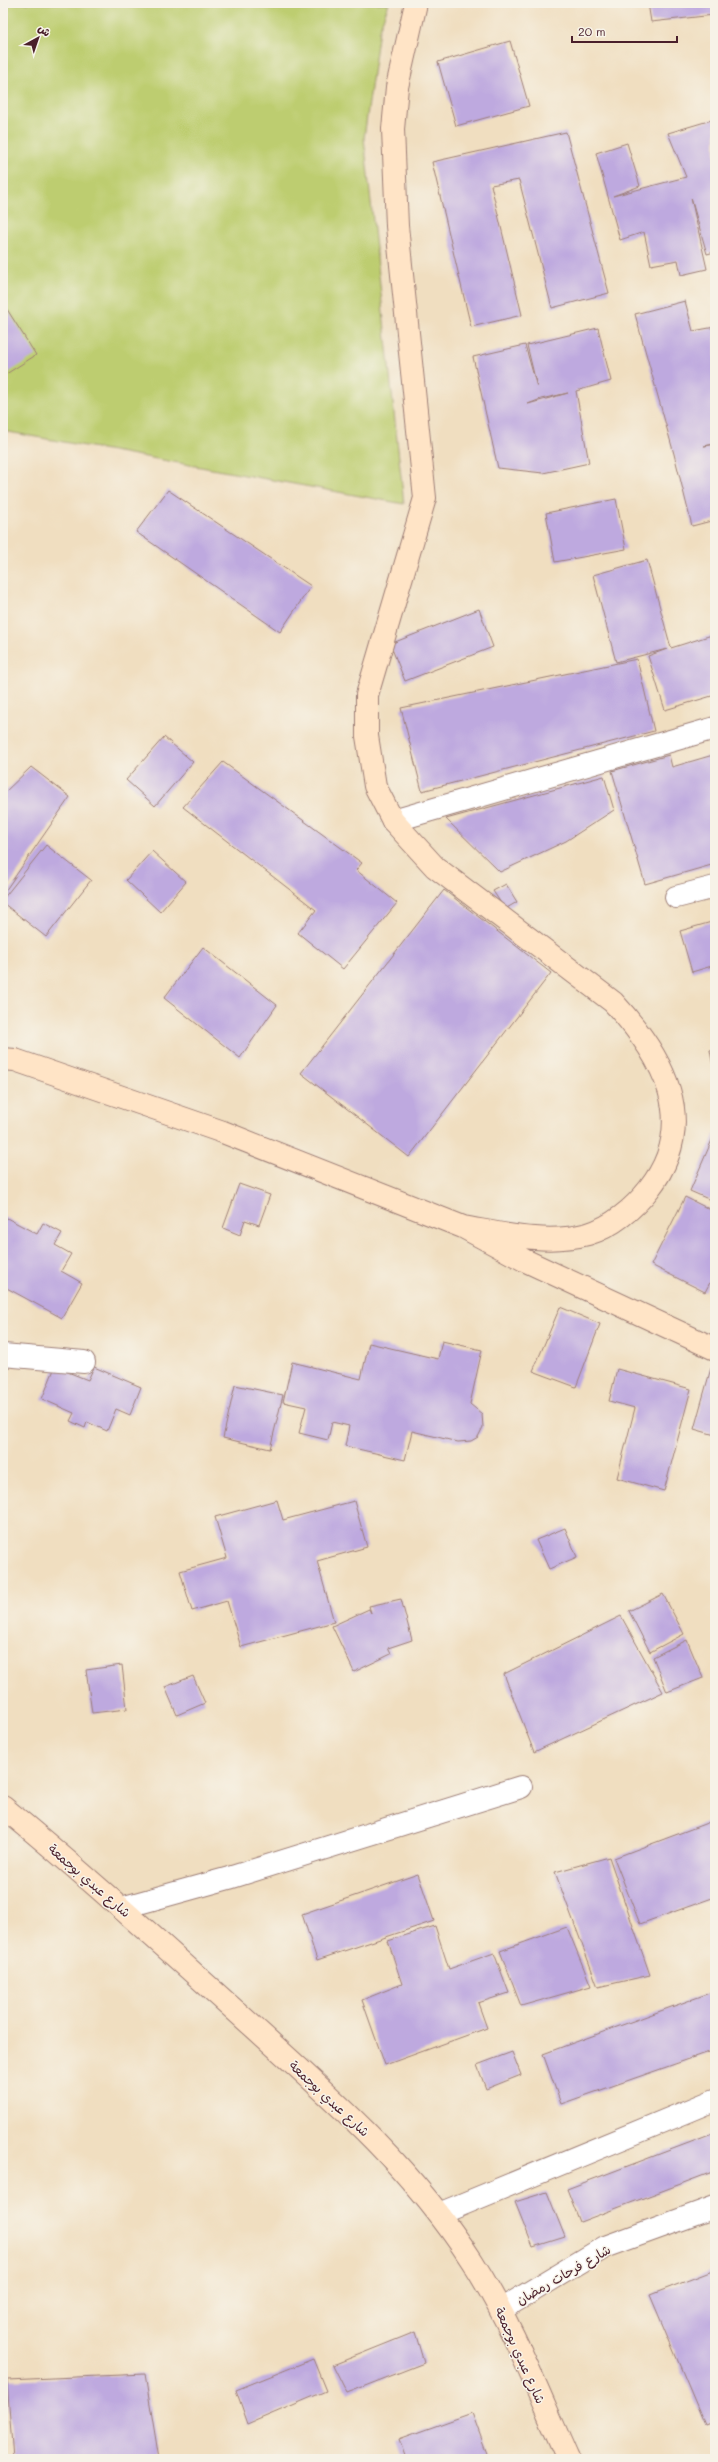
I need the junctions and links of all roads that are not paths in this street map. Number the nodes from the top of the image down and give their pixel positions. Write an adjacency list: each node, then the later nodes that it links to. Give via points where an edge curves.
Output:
1 (416, 3): 3 (main road, via 397,86 393,129 397,226 425,498 367,695 367,736 375,786)
2 (715, 728): 3 (street)
3 (393, 821): 7 (main road, via 435,866 614,1002 644,1040 660,1066 672,1098 675,1122 666,1163 658,1178 642,1197 609,1224 589,1234 559,1238 525,1238)
4 (715, 887): 5 (street)
5 (676, 897)
6 (3, 1059): 7 (main road, via 15,1060 223,1132)
7 (463, 1227): 8 (main road, via 524,1260)
8 (715, 1350)
9 (3, 1355): 10 (street)
10 (84, 1362)
11 (521, 1787): 13 (street, via 229,1878)
12 (3, 1807): 13 (main road, شارع عبدي بوجمعة)
13 (121, 1908): 16 (main road, شارع عبدي بوجمعة, via 346,2111 395,2160)
14 (715, 2100): 16 (street)
15 (715, 2207): 17 (street, شارع فرحات رمضان, via 605,2247)
16 (439, 2214): 17 (main road, شارع عبدي بوجمعة)
17 (502, 2309): 18 (main road, شارع عبدي بوجمعة)
18 (568, 2459)

